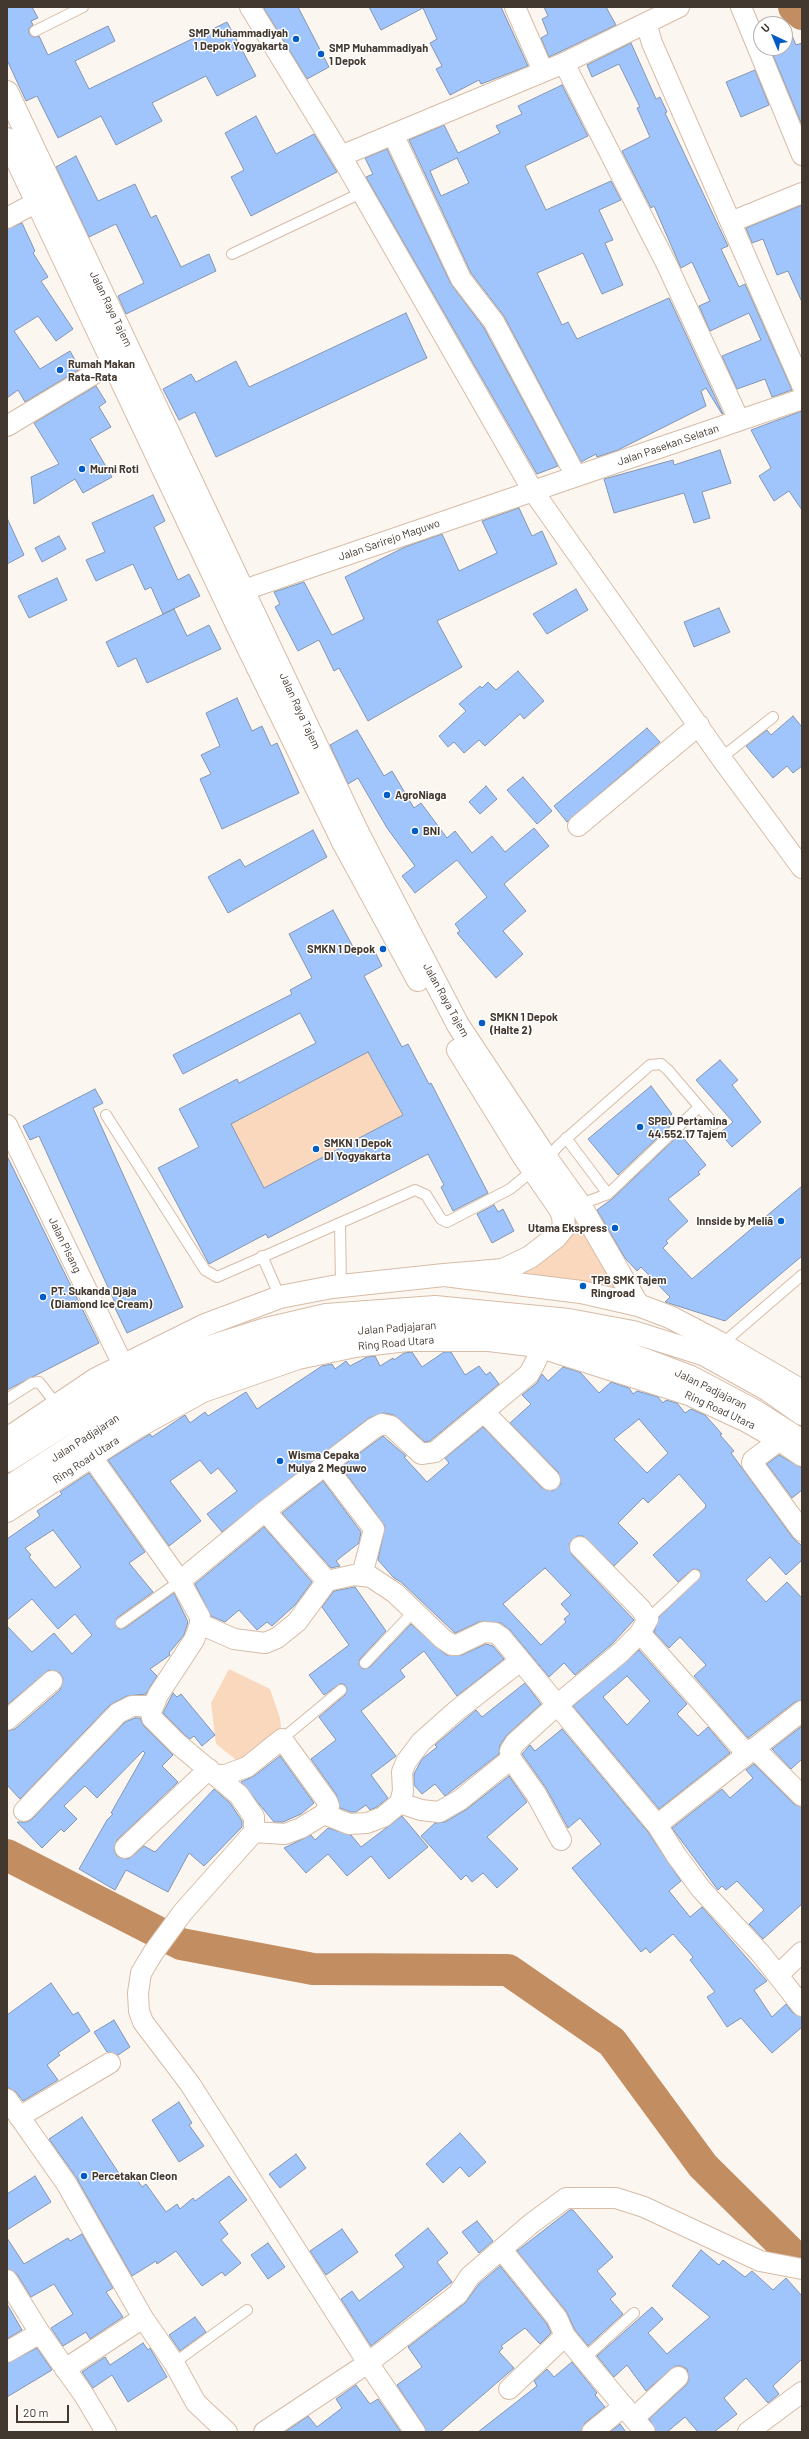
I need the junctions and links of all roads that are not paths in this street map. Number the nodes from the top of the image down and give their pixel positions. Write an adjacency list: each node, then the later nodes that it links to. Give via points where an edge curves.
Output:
1 (83, 7): 7 (lane)
2 (250, 7): 14 (street)
3 (515, 7): 9 (street)
4 (679, 7): 6 (street)
5 (741, 7): 13 (street)
6 (646, 23): 8 (street); 19 (street, via 652,43)
7 (35, 31)
8 (564, 63): 9 (street); 24 (street, via 667,264)
9 (543, 71): 11 (street)
10 (7, 92): 21 (main road, Jalan Raya Tajem)
11 (393, 134): 14 (street); 26 (street, via 461,279 494,322)
12 (7, 139): 17 (main road, Jalan Raya Tajem)
13 (802, 155)
14 (341, 156): 15 (street)
15 (361, 193): 20 (lane); 27 (street)
16 (802, 193): 19 (street)
17 (37, 202): 18 (street); 21 (main road, Jalan Raya Tajem)
18 (7, 218)
19 (731, 222): 22 (street)
20 (232, 254)
21 (122, 356): 25 (street); 28 (main road, Jalan Raya Tajem); 33 (main road, Jalan Raya Tajem, via 239,629)
22 (802, 384)
23 (802, 399): 24 (street, Jalan Pasekan Selatan)
24 (739, 420): 26 (street, Jalan Pasekan Selatan)
25 (7, 426)
26 (576, 476): 27 (street, Jalan Pasekan Selatan)
27 (533, 491): 28 (street, Jalan Sarirejo Maguwo); 30 (street)
28 (244, 590): 33 (main road, Jalan Raya Tajem)
29 (773, 717): 31 (lane)
30 (698, 725): 31 (street); 32 (street)
31 (721, 758): 34 (street)
32 (578, 826)
33 (350, 837): 40 (main road, Jalan Raya Tajem, via 447,1032)
34 (802, 868)
35 (699, 1107): 37 (lane); 39 (lane, via 661,1064 650,1065); 41 (lane)
36 (106, 1115): 44 (lane, via 205,1270 217,1277)
37 (714, 1124)
38 (7, 1125): 52 (street, Jalan Pisang)
39 (566, 1138): 40 (lane); 41 (lane)
40 (541, 1165): 42 (main road, Jalan Raya Tajem); 43 (lane, via 510,1190 447,1222 441,1219 426,1195 415,1190)
41 (608, 1194): 42 (lane)
42 (570, 1207): 45 (main road, Jalan Raya Tajem, via 563,1216 564,1227 556,1237 530,1257 503,1270); 49 (main road, Jalan Raya Tajem)
43 (340, 1223): 44 (lane); 47 (lane)
44 (262, 1256): 48 (lane)
45 (444, 1274): 47 (main road); 49 (main road, via 581,1292)
46 (802, 1275): 50 (lane)
47 (341, 1286): 48 (main road)
48 (280, 1297): 52 (main road, via 205,1325)
49 (638, 1305): 50 (main road, via 670,1317)
50 (722, 1344): 53 (main road)
51 (538, 1346): 56 (street, via 537,1359 528,1374); 59 (main road, Ring Road Utara, via 689,1394 747,1421); 62 (main road, Ring Road Utara, via 489,1340 429,1339 356,1346 298,1358 229,1380 182,1400)
52 (123, 1365): 55 (main road, via 96,1378)
53 (802, 1391)
54 (7, 1399): 55 (lane, via 32,1383 39,1382)
55 (57, 1405): 58 (main road)
56 (484, 1412): 64 (street, via 435,1452 427,1455 415,1451 391,1426 382,1424); 65 (street)
57 (802, 1414): 63 (main road, Jalan Padjajaran, via 768,1390 703,1354 634,1332 570,1320 435,1307 326,1315 266,1329 209,1347 155,1371 108,1397)
58 (7, 1439)
59 (780, 1440): 61 (main road, Ring Road Utara); 69 (street, via 752,1463)
60 (802, 1441): 66 (main road, Jalan Padjajaran, via 756,1410 691,1377 622,1351 558,1338 440,1324 329,1332 220,1365 170,1387 120,1415)
61 (802, 1455)
62 (91, 1456): 67 (main road, Ring Road Utara); 73 (street)
63 (7, 1461)
64 (325, 1465): 68 (street); 71 (street, via 374,1529)
65 (550, 1480)
66 (7, 1488)
67 (7, 1511)
68 (265, 1511): 73 (street); 74 (street, via 317,1573)
69 (802, 1531)
70 (580, 1547): 78 (street, via 640,1608)
71 (362, 1575): 74 (street); 75 (street, via 382,1583)
72 (695, 1575): 78 (lane)
73 (180, 1581): 76 (lane); 77 (street, via 200,1617)
74 (327, 1581): 77 (street, via 297,1622 277,1638 265,1643 234,1639)
75 (415, 1610): 79 (street, via 447,1643 457,1645 490,1632 500,1637); 80 (lane)
76 (121, 1623)
77 (200, 1624): 84 (street, via 194,1640)
78 (644, 1626): 83 (street); 88 (street)
79 (520, 1661): 83 (street); 92 (street, via 421,1742 402,1772 403,1791)
80 (365, 1663)
81 (52, 1680): 86 (street)
82 (340, 1690): 87 (lane)
83 (557, 1705): 89 (street, via 515,1743 510,1751); 95 (street)
84 (153, 1706): 90 (street, via 151,1712 156,1724); 93 (street, via 132,1706 118,1713)
85 (802, 1711): 88 (street)
86 (7, 1720)
87 (282, 1739): 90 (street, via 247,1767 225,1775); 94 (street, via 327,1801 329,1806)
88 (750, 1751): 91 (street); 95 (street)
89 (511, 1759): 92 (street, via 460,1800 439,1812 421,1810); 97 (street, via 536,1794)
90 (212, 1772): 96 (street, via 249,1807 254,1817); 98 (street)
91 (802, 1796)
92 (400, 1803): 94 (street, via 383,1817 367,1823 349,1824)
93 (24, 1811)
94 (324, 1814): 96 (street, via 285,1834)
95 (657, 1825): 100 (street, via 701,1889)
96 (254, 1832): 116 (street, via 183,1912 153,1953 141,1973 139,2011 143,2022 190,2084)
97 (561, 1840)
98 (125, 1848)
99 (802, 1952): 100 (street)
100 (778, 1975): 101 (street)
101 (802, 2006)
102 (110, 2063): 104 (street)
103 (7, 2099): 104 (street)
104 (19, 2118): 110 (street, via 66,2183)
105 (502, 2250): 106 (street, via 532,2223 566,2198 616,2198 644,2207 760,2261); 112 (street, via 557,2318); 116 (street, via 470,2276 458,2294)
106 (802, 2269)
107 (7, 2280): 111 (street)
108 (247, 2310): 115 (lane)
109 (634, 2313): 114 (lane)
110 (143, 2318): 115 (street); 117 (street)
111 (40, 2333): 113 (street); 117 (street)
112 (565, 2336): 114 (street); 119 (street)
113 (7, 2352)
114 (584, 2359): 121 (street)
115 (174, 2363): 123 (street, via 196,2403)
116 (368, 2363): 124 (street); 125 (street)
117 (65, 2369): 122 (street)
118 (678, 2377): 121 (street)
119 (509, 2389)
120 (802, 2392): 127 (street)
121 (634, 2419): 126 (street)
122 (106, 2432)
123 (227, 2432)
124 (264, 2432)
125 (415, 2432)
126 (592, 2432)
127 (748, 2432)

